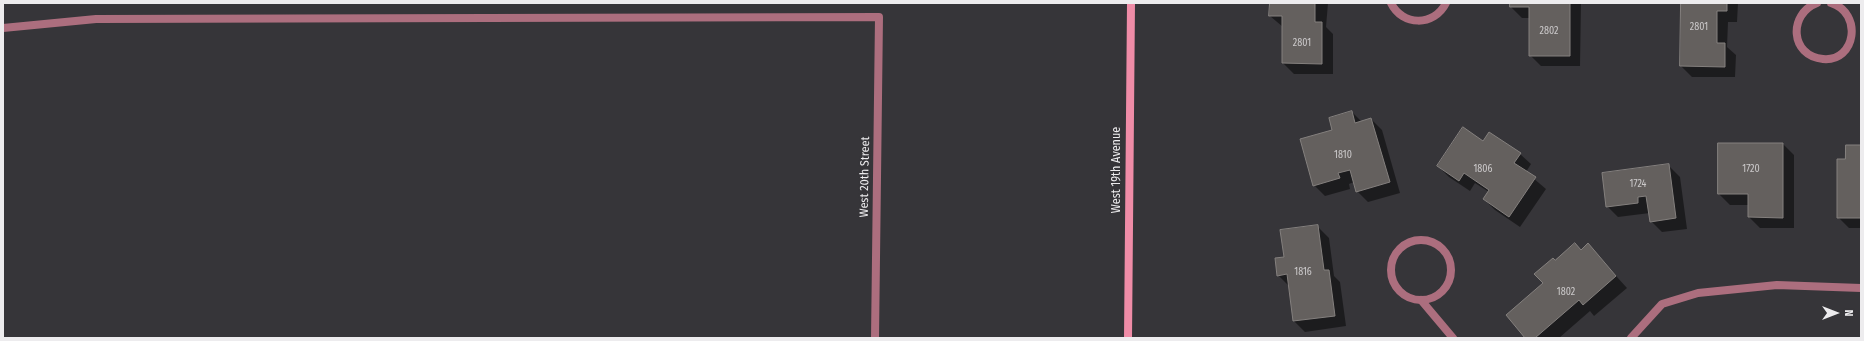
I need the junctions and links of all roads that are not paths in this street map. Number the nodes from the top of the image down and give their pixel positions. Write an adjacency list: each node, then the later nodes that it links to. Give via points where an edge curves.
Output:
1 (1130, 3): 10 (street, West 19th Avenue)
2 (1391, 3): 3 (street, via 1406,19 1419,22 1438,14)
3 (1446, 3)
4 (1817, 3): 5 (street, via 1802,12 1796,25 1797,39 1802,48 1812,56 1824,59 1846,50 1851,41 1852,29 1848,15 1845,10)
5 (1831, 3)
6 (3, 28): 9 (street, West 20th Street, via 96,19 879,17)
7 (1861, 288): 12 (street, via 1777,285 1698,292 1662,304)
8 (1421, 300): 8 (street, via 1401,293 1394,284 1391,274 1394,255 1404,244 1416,239 1437,243 1451,262 1452,275 1448,285 1435,297); 11 (street)
9 (876, 338)
10 (1128, 338)
11 (1452, 338)
12 (1631, 338)

